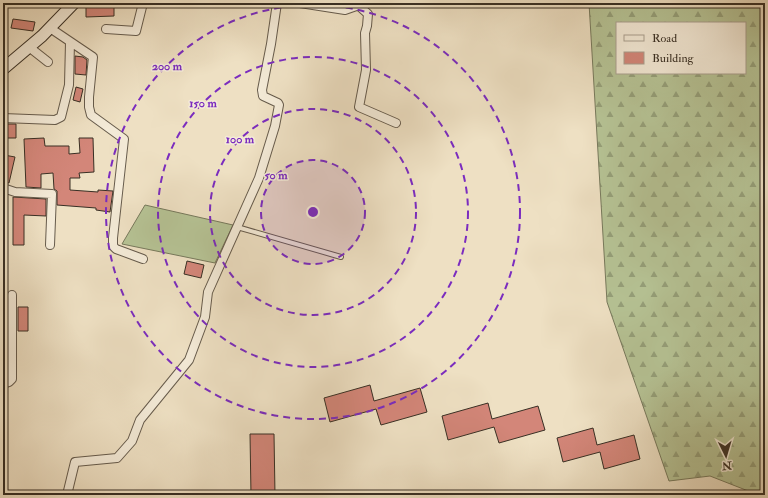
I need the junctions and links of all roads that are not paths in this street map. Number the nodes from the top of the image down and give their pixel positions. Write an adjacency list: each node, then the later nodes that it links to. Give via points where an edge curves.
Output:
1 (74, 3): 6 (street)
2 (143, 3): 7 (street, via 136,31)
3 (277, 3): 16 (street, via 262,90 263,96 275,100 279,105 260,178)
4 (300, 3): 5 (street, via 345,10)
5 (361, 4): 13 (street, via 368,14 365,32 366,70 359,107)
6 (50, 28): 8 (street); 9 (street)
7 (106, 28)
8 (70, 42): 12 (street, via 69,85 61,117 55,120); 19 (street, via 93,57 89,97 91,115 124,139 113,246)
9 (29, 47): 10 (street); 11 (street)
10 (48, 62)
11 (3, 69)
12 (3, 118): 14 (street)
13 (396, 123)
14 (3, 127)
15 (3, 188): 17 (street, via 15,192 52,194)
16 (237, 227): 18 (lane); 22 (street, via 208,292 205,317 189,360 140,420 132,441 117,458 76,462)
17 (50, 245)
18 (341, 257)
19 (144, 259)
20 (12, 295): 21 (street, via 12,379)
21 (3, 384)
22 (67, 495)

